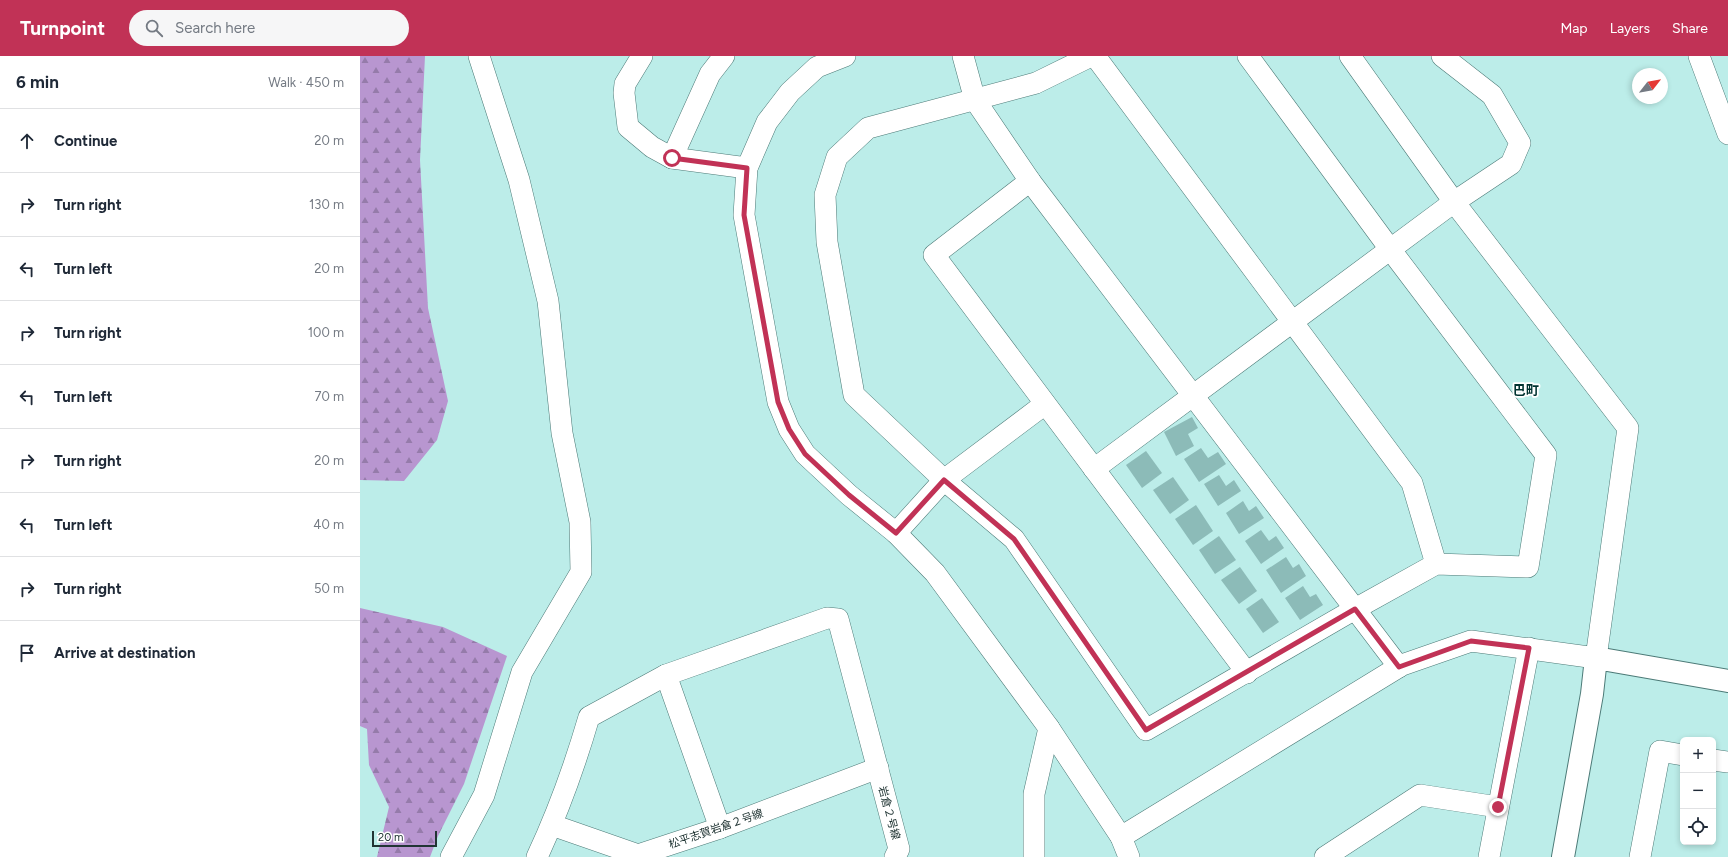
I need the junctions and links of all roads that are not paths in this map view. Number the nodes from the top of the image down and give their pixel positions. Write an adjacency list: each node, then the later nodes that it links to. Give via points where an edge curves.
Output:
1 (478, 56): 43 (street, via 520,180 548,301 562,433 580,522 581,572 522,672 484,795)
2 (642, 56): 15 (street, via 625,84 628,127 652,147)
3 (724, 56): 15 (street, via 710,74)
4 (845, 56): 12 (street)
5 (963, 56): 13 (street)
6 (1091, 56): 13 (street, via 1036,83)
7 (1095, 56): 20 (street)
8 (1248, 56): 19 (street)
9 (1350, 56): 18 (street)
10 (1442, 56): 18 (street, via 1492,95 1520,143 1511,164)
11 (1699, 56): 14 (street)
12 (811, 62): 16 (street, via 767,122)
13 (974, 100): 17 (street); 24 (street, via 868,128 838,157 825,195 827,242 854,395)
14 (1728, 134)
15 (672, 158): 16 (street)
16 (747, 168): 25 (street, via 744,215 778,402 789,429 805,454 849,495)
17 (1030, 181): 21 (street); 22 (street, via 934,255)
18 (1454, 202): 19 (street); 29 (street, via 1628,428)
19 (1390, 249): 20 (street); 26 (street, via 1546,455 1528,567)
20 (1293, 322): 21 (street); 26 (street, via 1412,483)
21 (1193, 396): 23 (street); 27 (street)
22 (1045, 404): 23 (street); 24 (street)
23 (1094, 469): 31 (street)
24 (944, 480): 25 (street); 31 (street, via 1014,539 1146,730)
25 (896, 533): 34 (street, via 935,574)
26 (1436, 564): 27 (street)
27 (1355, 609): 30 (street); 31 (street)
28 (1529, 648): 29 (street); 30 (street, via 1471,641); 39 (street)
29 (1596, 658): 33 (street); 50 (street)
30 (1399, 667): 42 (street)
31 (1247, 673)
32 (666, 675): 38 (street, 岩倉２号線, via 827,618 838,618); 40 (street, via 589,717); 41 (street)
33 (1728, 682)
34 (1049, 728): 42 (street); 46 (street, via 1034,794)
35 (1680, 754): 51 (street, via 1660,751)
36 (1716, 760): 37 (street)
37 (1728, 762)
38 (878, 768): 41 (street, 松平志賀岩倉２号線); 45 (street, 岩倉２号線, via 899,849)
39 (1498, 807): 48 (street, via 1420,795); 49 (street)
40 (552, 825): 41 (street, 松平志賀岩倉２号線, via 638,855); 44 (street)
41 (720, 828)
42 (1121, 837): 47 (street)
43 (451, 857)
44 (537, 857)
45 (895, 857)
46 (1034, 857)
47 (1129, 857)
48 (1325, 857)
49 (1489, 857)
50 (1563, 857)
51 (1640, 857)

